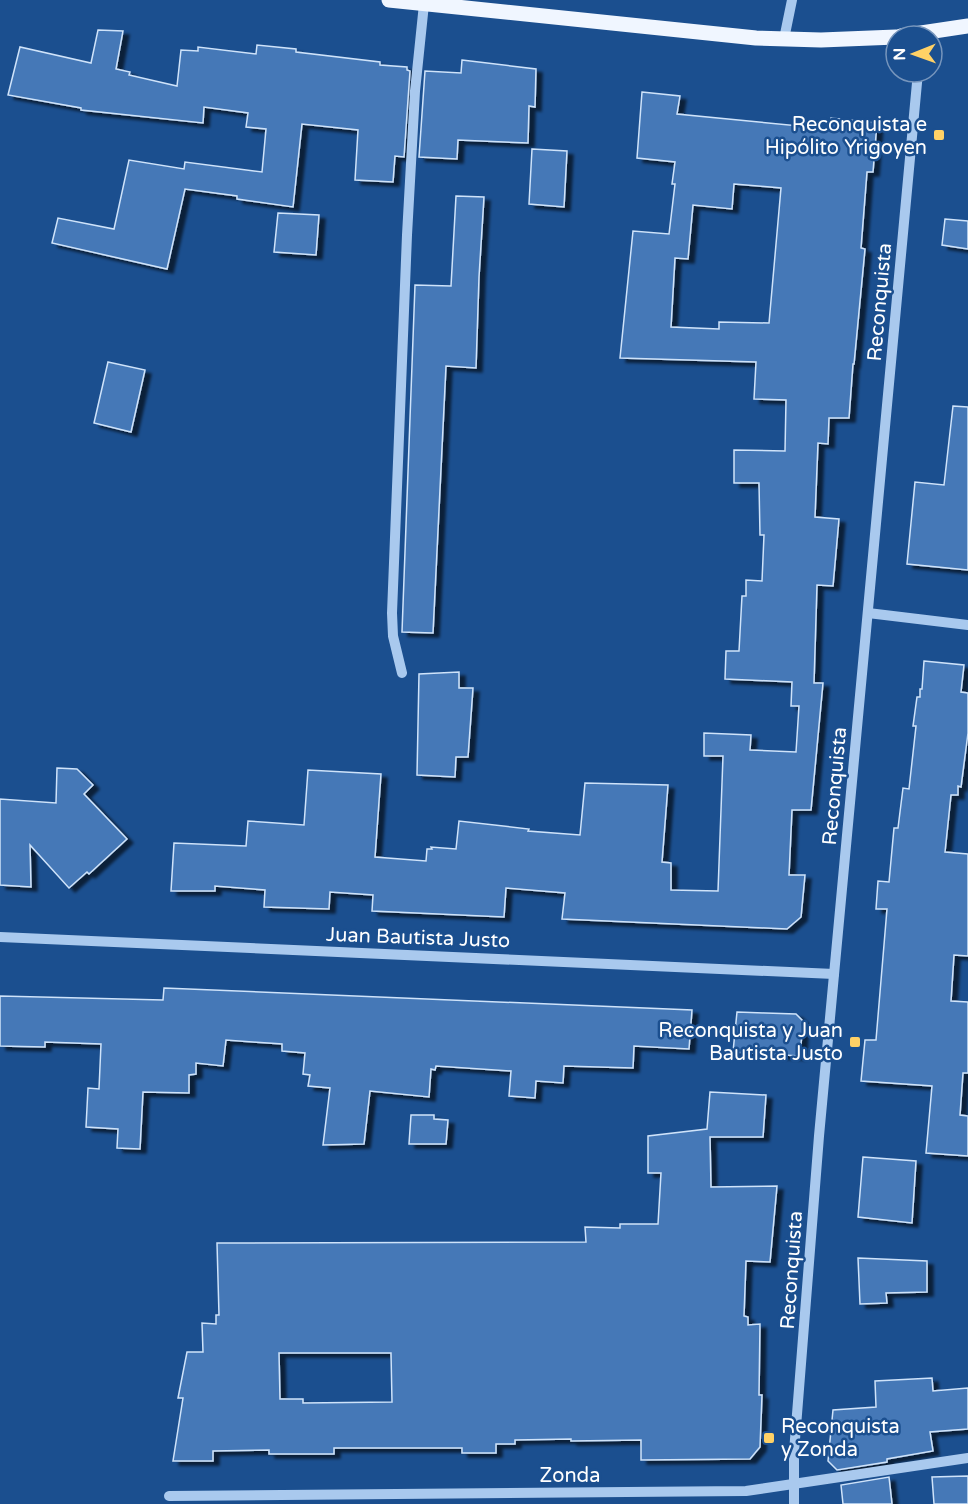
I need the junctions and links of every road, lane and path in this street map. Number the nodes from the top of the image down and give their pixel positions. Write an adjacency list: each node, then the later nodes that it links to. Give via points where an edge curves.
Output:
1 (389, 0): 3 (main road)
2 (792, 0): 7 (street)
3 (424, 4): 7 (main road); 11 (street, via 407,235 392,613)
4 (968, 26): 5 (main road)
5 (944, 31)
6 (884, 38): 7 (main road)
7 (784, 39)
8 (917, 84): 9 (street, Reconquista)
9 (868, 614): 10 (street); 13 (street, Reconquista)
10 (968, 625)
11 (402, 673)
12 (0, 937): 13 (street, Juan Bautista Justo)
13 (834, 974): 15 (street, Reconquista)
14 (968, 1458): 15 (street, Zonda)
15 (794, 1485): 16 (street, Zonda, via 746,1491); 17 (street, Reconquista)
16 (169, 1496)
17 (794, 1504)

